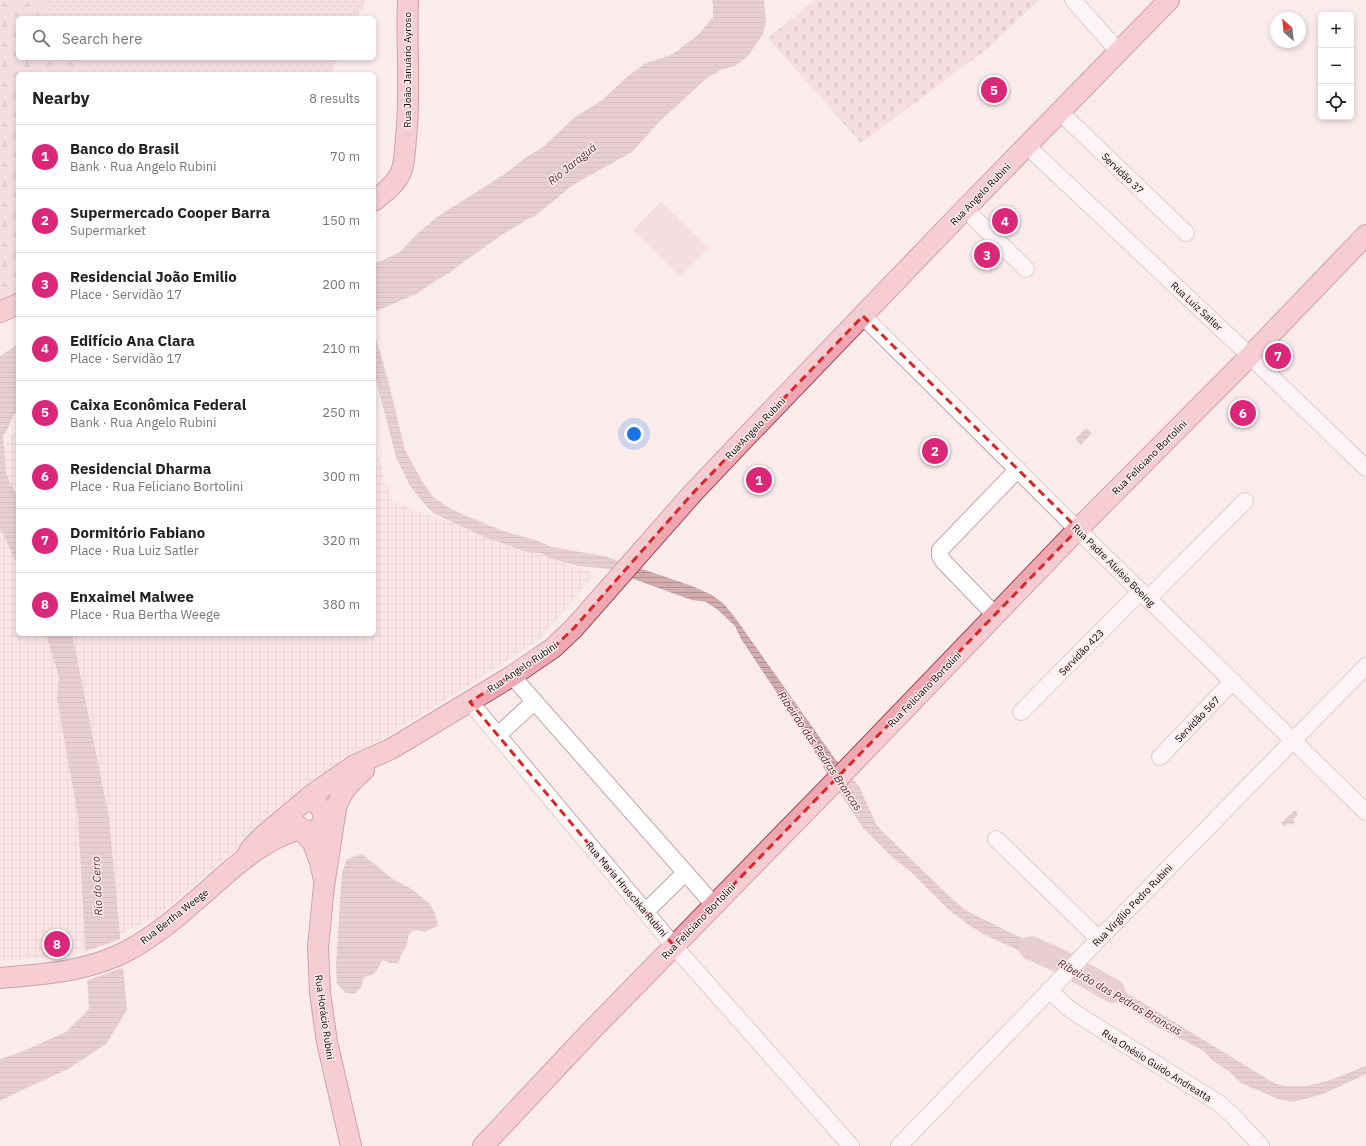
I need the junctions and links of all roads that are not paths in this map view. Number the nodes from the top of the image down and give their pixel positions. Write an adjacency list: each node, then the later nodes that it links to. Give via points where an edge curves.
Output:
1 (408, 0): 7 (main road, Rua João Januário Ayroso, via 409,113 405,155 401,172 389,189)
2 (1073, 0): 4 (street)
3 (1169, 0): 4 (main road, Rua Angelo Rubini)
4 (1119, 52): 5 (main road, Rua Angelo Rubini)
5 (1060, 112): 6 (main road, Rua Angelo Rubini); 9 (street, Servidão 37)
6 (1027, 146): 8 (main road, Rua Angelo Rubini); 15 (street, Rua Luiz Satler)
7 (376, 199)
8 (966, 209): 11 (street); 14 (main road, Rua Angelo Rubini)
9 (1186, 233)
10 (1366, 234): 15 (main road, Rua Feliciano Bortolini)
11 (1026, 269)
12 (16, 305): 13 (main road)
13 (0, 312)
14 (863, 316): 17 (street, Rua Padre Aluísio Boeing); 23 (main road, Rua Angelo Rubini, via 692,494 574,628 553,648)
15 (1250, 356): 16 (street, Rua Luiz Satler); 19 (main road, Rua Feliciano Bortolini)
16 (1366, 468)
17 (1018, 469): 19 (street, Rua Padre Aluísio Boeing); 21 (street, via 940,550 944,562)
18 (1245, 501): 20 (street, Servidão 423)
19 (1078, 529): 20 (street, Rua Padre Aluísio Boeing); 21 (main road, Rua Feliciano Bortolini)
20 (1144, 595): 24 (street, Rua Padre Aluísio Boeing); 27 (street, Servidão 423)
21 (995, 615): 39 (main road, Rua Feliciano Bortolini)
22 (1366, 666): 29 (street, Rua Virgílio Pedro Rubini)
23 (512, 676): 25 (main road, Rua Angelo Rubini); 26 (street)
24 (1233, 681): 29 (street, Rua Padre Aluísio Boeing); 31 (street, Servidão 567)
25 (470, 702): 28 (street, Rua Maria Hruschka Rubini); 30 (main road, Rua Angelo Rubini)
26 (534, 702): 28 (street); 37 (street)
27 (1021, 712)
28 (498, 735): 40 (street, Rua Maria Hruschka Rubini)
29 (1293, 740): 33 (street, Rua Padre Aluísio Boeing); 41 (street, Rua Virgílio Pedro Rubini)
30 (380, 755): 32 (main road, Rua Angelo Rubini, via 356,765); 38 (main road, Rua Horácio Rubini, via 349,784 338,799)
31 (1160, 757)
32 (300, 805): 34 (main road, via 295,812 295,821); 34 (main road, via 308,801 317,804 324,815 322,824 318,827 310,831); 36 (main road, Rua Bertha Weege, via 252,846)
33 (1366, 812)
34 (301, 829): 36 (main road, Rua Bertha Weege, via 276,839); 38 (main road, Rua Horácio Rubini, via 316,849 322,867)
35 (996, 839): 41 (street)
36 (246, 857): 43 (main road, Rua Bertha Weege, via 161,929 110,959 61,972)
37 (685, 873): 39 (street); 40 (street)
38 (324, 886): 45 (main road, Rua Horácio Rubini, via 318,948 320,993 327,1042)
39 (714, 905): 42 (main road, Rua Feliciano Bortolini)
40 (645, 912): 42 (street, Rua Maria Hruschka Rubini)
41 (1099, 939): 44 (street, Rua Virgílio Pedro Rubini)
42 (674, 946): 46 (main road, Rua Feliciano Bortolini); 47 (street, Rua Maria Hruschka Rubini)
43 (0, 978)
44 (1049, 990): 48 (street, Rua Virgílio Pedro Rubini); 49 (street, Rua Onésio Guido Andreatta, via 1083,1018 1220,1104)
45 (353, 1143)
46 (483, 1146)
47 (851, 1146)
48 (899, 1146)
49 (1261, 1146)

